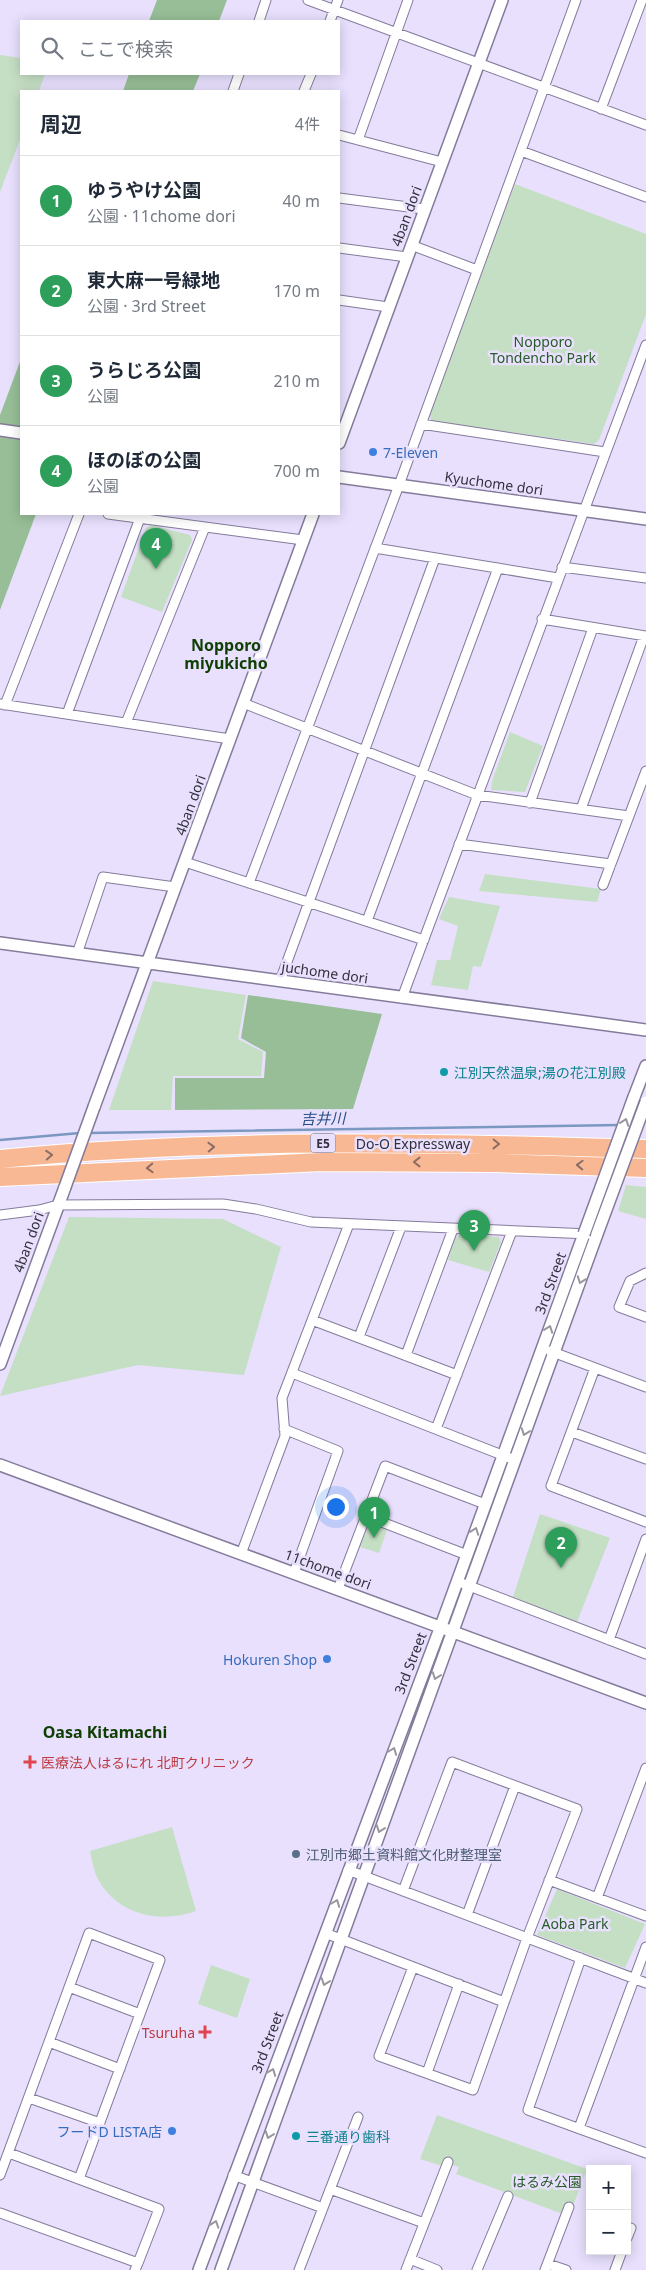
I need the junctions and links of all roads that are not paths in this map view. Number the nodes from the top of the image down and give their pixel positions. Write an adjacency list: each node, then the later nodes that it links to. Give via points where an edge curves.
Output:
1 (266, 0): 9 (street)
2 (308, 0): 8 (street)
3 (338, 0): 8 (street)
4 (408, 0): 11 (street)
5 (502, 0): 12 (street, 4ban dori)
6 (576, 0): 15 (street)
7 (642, 0): 18 (street)
8 (334, 10): 10 (street); 11 (street)
9 (258, 20)
10 (330, 20)
11 (396, 33): 12 (street); 21 (street)
12 (479, 64): 15 (street); 23 (street, 4ban dori)
13 (239, 75): 16 (street)
14 (310, 75): 17 (street)
15 (544, 88): 18 (street); 22 (street)
16 (233, 90)
17 (304, 90)
18 (601, 109): 19 (street)
19 (646, 125)
20 (340, 135): 21 (street)
21 (358, 140): 23 (street)
22 (521, 150): 24 (street); 30 (street)
23 (442, 162): 26 (street, 4ban dori)
24 (646, 196)
25 (340, 198): 26 (street)
26 (424, 209): 27 (street, 4ban dori)
27 (411, 245): 29 (street, 4ban dori); 30 (street)
28 (340, 248): 29 (street)
29 (407, 257): 32 (street, 4ban dori)
30 (477, 270): 34 (street)
31 (340, 300): 32 (street)
32 (388, 308): 37 (street, 4ban dori)
33 (646, 345): 38 (street)
34 (421, 424): 38 (street); 40 (street)
35 (0, 430): 36 (street)
36 (20, 433)
37 (340, 440)
38 (605, 452): 41 (street)
39 (340, 477): 40 (street, Kyuchome dori)
40 (399, 486): 41 (street, Kyuchome dori); 49 (street)
41 (583, 510): 46 (street, Kyuchome dori); 51 (street)
42 (78, 515): 59 (street)
43 (116, 515): 45 (street)
44 (313, 515): 48 (street, 4ban dori)
45 (140, 518): 47 (street); 60 (street)
46 (646, 519)
47 (204, 527): 48 (street); 61 (street)
48 (303, 540): 58 (street, 4ban dori)
49 (375, 548): 50 (street); 62 (street)
50 (436, 558): 52 (street); 64 (street)
51 (562, 567): 53 (street); 54 (street)
52 (498, 568): 53 (street); 66 (street)
53 (558, 578): 55 (street)
54 (646, 578)
55 (542, 619): 56 (street); 67 (street)
56 (593, 628): 57 (street); 68 (street)
57 (645, 636): 69 (street)
58 (243, 704): 62 (street); 63 (street, 4ban dori)
59 (3, 705): 60 (street)
60 (67, 714): 61 (street)
61 (126, 723): 63 (street)
62 (307, 728): 64 (street); 74 (street)
63 (230, 739): 72 (street, 4ban dori)
64 (364, 751): 66 (street); 77 (street)
65 (646, 771): 70 (street)
66 (421, 773): 67 (street); 78 (street)
67 (477, 795): 68 (street); 71 (street)
68 (530, 802): 69 (street)
69 (581, 809): 70 (street)
70 (629, 816): 73 (street)
71 (459, 844): 73 (street); 79 (street)
72 (185, 862): 74 (street); 76 (street, 4ban dori)
73 (611, 864): 75 (street)
74 (249, 882): 77 (street)
75 (603, 885)
76 (175, 887): 81 (street, via 103,877); 82 (street, 4ban dori)
77 (309, 902): 78 (street); 83 (street)
78 (367, 921): 79 (street)
79 (424, 940): 84 (street)
80 (0, 943): 81 (street, juchome dori)
81 (77, 954): 82 (street, juchome dori)
82 (147, 964): 83 (street, juchome dori); 92 (street, 4ban dori, bridge)
83 (280, 982): 84 (street, juchome dori)
84 (402, 998): 85 (street, juchome dori)
85 (646, 1030)
86 (646, 1066): 98 (street, 3rd Street, one-way to 86, bridge)
87 (646, 1102): 99 (street, 3rd Street, bridge)
88 (646, 1149): 89 (highway, Do-O Expressway / E5, one-way to 88, via 140,1149 323,1143)
89 (0, 1159)
90 (646, 1168): 91 (highway, Do-O Expressway / E5, one-way to 91, via 496,1162 322,1162)
91 (0, 1177)
92 (58, 1205): 93 (street); 94 (street, via 223,1204 311,1222); 107 (street, 4ban dori)
93 (0, 1215)
94 (349, 1224): 95 (street); 102 (street)
95 (401, 1227): 96 (street); 103 (street)
96 (453, 1229): 97 (street); 106 (street)
97 (512, 1231): 98 (street); 110 (street)
98 (584, 1234): 99 (street); 104 (street, 3rd Street, one-way to 98)
99 (598, 1234): 105 (street, 3rd Street, one-way to 105)
100 (646, 1273): 101 (street, via 630,1281 619,1307)
101 (646, 1317)
102 (312, 1320): 103 (street); 109 (street)
103 (359, 1337): 106 (street)
104 (542, 1348): 105 (street); 115 (street, 3rd Street)
105 (554, 1352): 108 (street); 117 (street, 3rd Street, one-way to 117)
106 (406, 1355): 110 (street)
107 (0, 1364)
108 (595, 1368): 111 (street); 114 (street)
109 (292, 1373): 112 (street, via 282,1398); 113 (street)
110 (457, 1375): 113 (street)
111 (646, 1387)
112 (284, 1429): 123 (street, via 285,1436); 125 (street, via 338,1451)
113 (436, 1429): 115 (street)
114 (572, 1432): 116 (street); 121 (street, via 551,1486)
115 (503, 1455): 117 (street); 119 (street, 3rd Street)
116 (646, 1459)
117 (515, 1460): 127 (street, 3rd Street)
118 (0, 1466): 123 (street, 11chome dori)
119 (485, 1504): 120 (street, via 385,1466); 124 (street, 3rd Street, one-way to 119)
120 (366, 1516): 124 (street); 128 (street)
121 (646, 1522)
122 (646, 1539): 131 (street)
123 (242, 1554): 125 (street, 11chome dori)
124 (467, 1554): 126 (street, 3rd Street)
125 (294, 1573): 128 (street, 11chome dori)
126 (457, 1581): 127 (street); 129 (street, 3rd Street)
127 (469, 1586): 130 (street, 3rd Street); 131 (street)
128 (338, 1589): 129 (street, 11chome dori)
129 (441, 1626): 130 (street, 11chome dori); 136 (street, 3rd Street, one-way to 129)
130 (452, 1631): 133 (street, 11chome dori); 137 (street, 3rd Street, one-way to 137)
131 (609, 1640): 132 (street)
132 (646, 1654)
133 (646, 1703)
134 (646, 1768): 140 (street)
135 (515, 1786): 138 (street, via 577,1809); 139 (street, via 452,1762); 141 (street)
136 (348, 1870): 137 (street); 143 (street, 3rd Street, one-way to 136)
137 (363, 1876): 139 (street); 144 (street, 3rd Street)
138 (549, 1880): 140 (street); 145 (street)
139 (403, 1891): 141 (street)
140 (597, 1898): 142 (street)
141 (467, 1915): 145 (street)
142 (646, 1916)
143 (324, 1933): 144 (street); 166 (street, 3rd Street, one-way to 143)
144 (340, 1938): 148 (street); 168 (street, 3rd Street, one-way to 168)
145 (527, 1938): 147 (street); 153 (street)
146 (646, 1947): 149 (street)
147 (581, 1958): 149 (street); 161 (street, via 528,2110)
148 (413, 1967): 151 (street); 157 (street, via 379,2056)
149 (634, 1979): 150 (street); 161 (street)
150 (646, 1983)
151 (459, 1984): 153 (street); 157 (street)
152 (69, 1987): 154 (street); 154 (street, via 89,1933 160,1960); 155 (street)
153 (504, 2002): 157 (street, via 473,2090)
154 (140, 2014): 156 (street)
155 (50, 2042): 156 (street); 158 (street)
156 (120, 2069): 160 (street)
157 (426, 2073)
158 (29, 2098): 160 (street); 163 (street)
159 (358, 2117): 169 (street)
160 (100, 2123): 167 (street)
161 (579, 2128): 162 (street)
162 (646, 2152)
163 (9, 2153): 165 (street); 167 (street)
164 (448, 2162): 174 (street)
165 (0, 2175)
166 (233, 2175): 168 (street); 179 (street, 3rd Street, one-way to 166)
167 (79, 2179): 177 (street, via 159,2209)
168 (252, 2182): 172 (street); 180 (street, 3rd Street)
169 (330, 2189): 172 (street); 174 (street)
170 (508, 2196): 184 (street)
171 (570, 2207): 178 (street)
172 (323, 2208): 181 (street)
173 (0, 2213): 177 (street)
174 (424, 2223): 176 (street)
175 (621, 2255): 186 (street)
176 (410, 2258): 182 (street); 183 (street)
177 (136, 2266)
178 (547, 2267): 185 (street)
179 (199, 2270)
180 (221, 2270)
181 (299, 2270)
182 (406, 2270)
183 (437, 2270)
184 (477, 2270)
185 (566, 2270)
186 (615, 2270)

